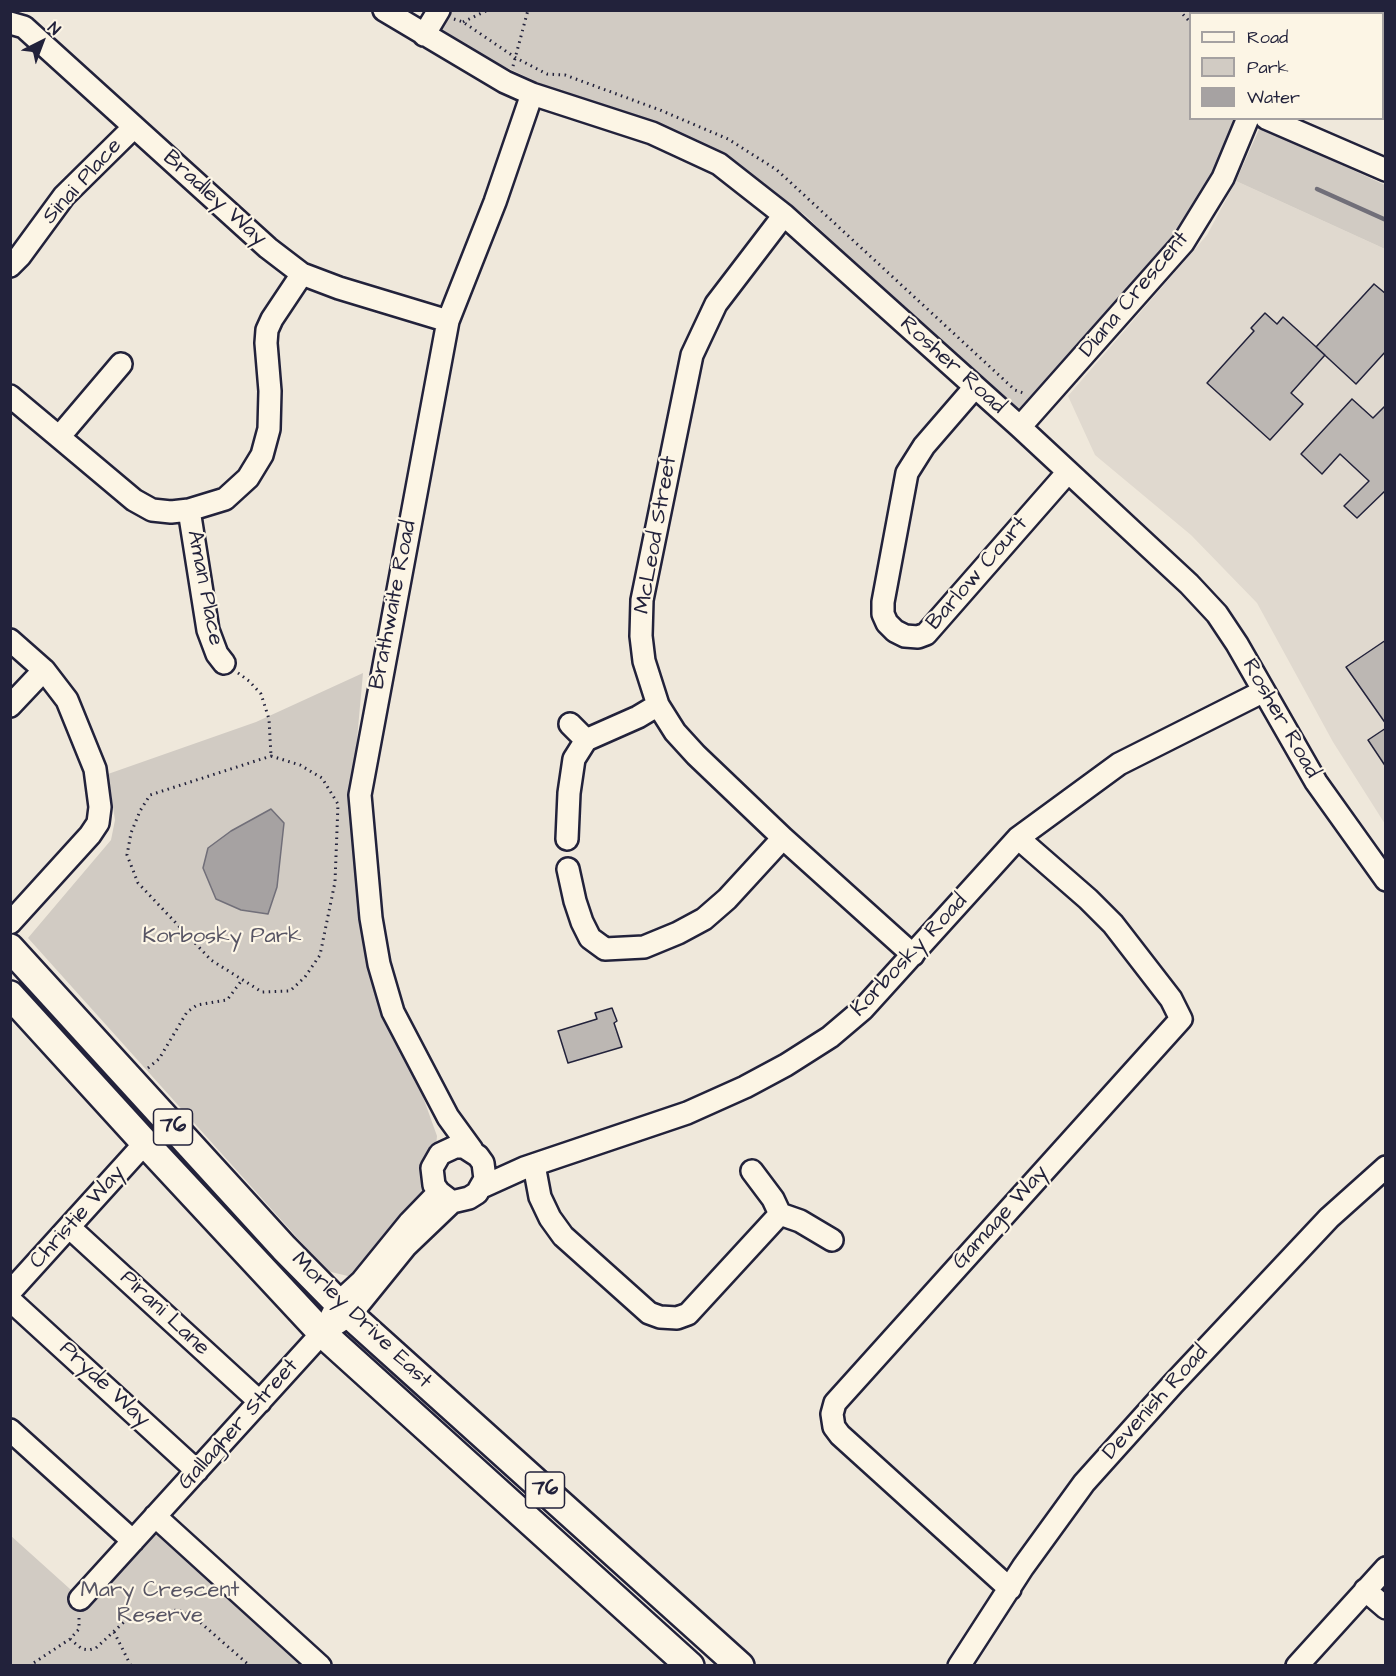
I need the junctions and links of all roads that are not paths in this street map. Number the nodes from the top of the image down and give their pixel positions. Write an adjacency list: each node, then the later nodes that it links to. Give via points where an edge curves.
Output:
1 (384, 10): 4 (street, Rosher Road)
2 (439, 10): 4 (street)
3 (10, 23): 8 (street, Bradley Way, via 24,27)
4 (424, 35): 5 (street, Rosher Road)
5 (532, 94): 10 (street, Rosher Road, via 652,133 719,164); 13 (street, Brathwaite Road)
6 (1247, 120): 17 (street, Diana Crescent, via 1223,178 1184,243)
7 (1271, 120): 9 (street)
8 (134, 127): 11 (street, Sinai Place, via 64,196); 12 (street, Bradley Way)
9 (1386, 170)
10 (784, 215): 15 (street, Rosher Road); 25 (street, McLeod Street, via 716,304 692,355 642,600 644,661)
11 (10, 266)
12 (302, 274): 13 (street, Bradley Way); 20 (street, via 267,330 269,429 262,455 248,478 225,499)
13 (448, 321): 38 (street, Brathwaite Road, via 360,795 371,918 393,1012)
14 (121, 364): 18 (street)
15 (975, 387): 17 (street, Rosher Road); 19 (street, Barlow Court, via 924,446 907,473 883,602 886,623 905,636 926,634)
16 (11, 396): 18 (street)
17 (1020, 427): 19 (street, Rosher Road)
18 (59, 437): 20 (street, via 134,500 152,510)
19 (1068, 472): 24 (street, Rosher Road, via 1203,599 1238,644)
20 (189, 510): 22 (street, Aman Place, via 208,630)
21 (10, 640): 23 (street)
22 (224, 663)
23 (44, 670): 26 (street); 34 (street, via 67,700 95,769 98,823)
24 (1264, 691): 30 (street, Korbosky Road, via 1119,764); 33 (street, Rosher Road, via 1316,782)
25 (658, 705): 28 (street); 29 (street, McLeod Street, via 696,755)
26 (10, 706)
27 (570, 724): 28 (street)
28 (586, 741): 31 (street, via 574,759)
29 (783, 838): 32 (street, via 704,919 644,947 605,949 590,938 575,901); 36 (street, McLeod Street)
30 (1018, 838): 36 (street, Korbosky Road); 60 (street, Gamage Way, via 1113,924 1171,999 1181,1019 835,1402 832,1414 840,1435)
31 (567, 839)
32 (568, 869)
33 (1386, 880)
34 (10, 923)
35 (10, 948): 52 (main road, Morley Drive East / 76)
36 (913, 955): 42 (street, Korbosky Road, via 863,1009 830,1037 786,1065 687,1113)
37 (10, 994): 39 (main road, Morley Drive East / 76)
38 (448, 1117): 40 (street, Brathwaite Road); 41 (street, Brathwaite Road)
39 (145, 1143): 48 (street, Christie Way); 53 (main road, Morley Drive East / 76)
40 (447, 1149): 41 (street, via 464,1147); 46 (street, via 432,1168 434,1185)
41 (475, 1153): 42 (street); 45 (street, via 485,1171)
42 (529, 1166): 45 (street, Korbosky Road); 47 (street, via 540,1197 562,1236 649,1313 660,1317 688,1314)
43 (1386, 1167): 60 (street, Devenish Road, via 1329,1218 1084,1483)
44 (752, 1171): 47 (street)
45 (482, 1187): 46 (street, via 470,1198)
46 (445, 1197): 52 (street, via 410,1222)
47 (780, 1214): 49 (street)
48 (69, 1227): 50 (street, Christie Way); 54 (street, Pirani Lane)
49 (832, 1240)
50 (10, 1292)
51 (10, 1300): 56 (street, Pryde Way)
52 (344, 1309): 53 (street); 66 (main road, Morley Drive East / 76)
53 (322, 1334): 54 (street, Gallagher Street); 65 (main road, Morley Drive East / 76)
54 (260, 1402): 56 (street, Gallagher Street)
55 (10, 1430): 58 (street)
56 (197, 1471): 57 (street, Gallagher Street)
57 (155, 1516): 58 (street, Gallagher Street); 64 (street)
58 (133, 1541): 62 (street, Gallagher Street)
59 (1386, 1568): 61 (street)
60 (1010, 1589): 67 (street, Devenish Road)
61 (1365, 1590): 63 (street); 68 (street)
62 (80, 1599)
63 (1386, 1608)
64 (320, 1665)
65 (690, 1665)
66 (740, 1665)
67 (959, 1665)
68 (1297, 1665)

